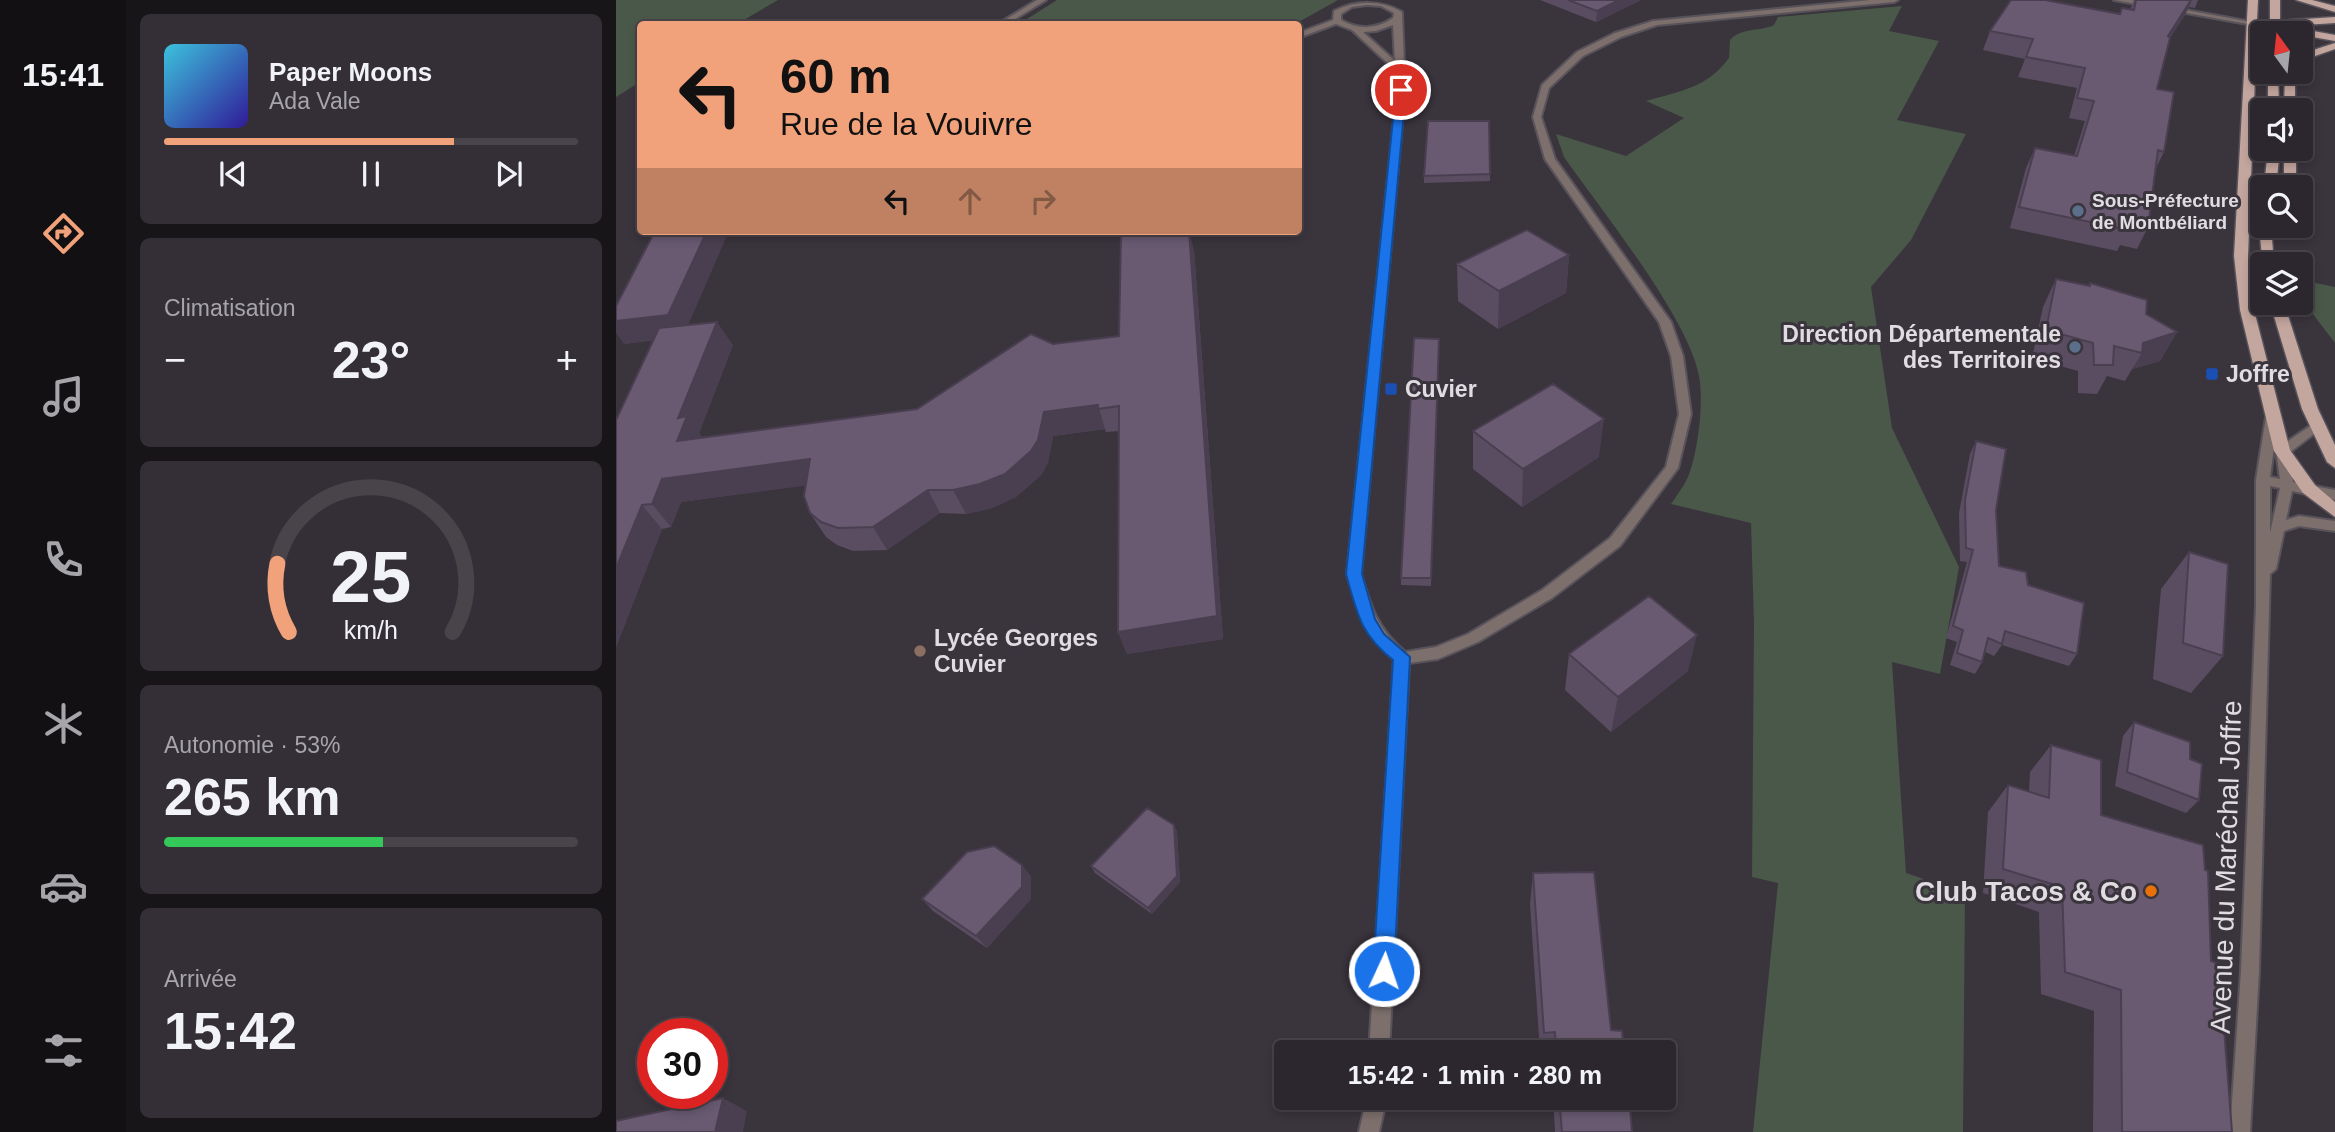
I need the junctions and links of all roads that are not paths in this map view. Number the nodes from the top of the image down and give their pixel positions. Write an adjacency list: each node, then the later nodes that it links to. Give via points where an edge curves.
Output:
1 (1042, 0): 15 (street)
2 (1399, 0): 10 (street)
3 (1894, 0): 9 (street)
4 (2118, 0): 18 (street)
5 (2253, 0): 16 (main road, Avenue du Maréchal Joffre)
6 (2275, 0): 17 (main road)
7 (2301, 0): 11 (main road)
8 (1354, 3): 10 (street); 13 (street, via 1337,13)
9 (1787, 4): 41 (street, via 1656,23 1618,35 1580,54 1545,87 1537,117 1549,159 1665,322 1677,356 1685,414 1672,468 1615,542 1547,594 1473,638 1438,653)
10 (1395, 9): 12 (street)
11 (2335, 9)
12 (1397, 19): 20 (street, via 1385,26); 26 (street)
13 (1337, 20): 20 (street); 21 (street)
14 (2335, 20): 19 (main road)
15 (1007, 21)
16 (2253, 21)
17 (2275, 21)
18 (2250, 22)
19 (2314, 24)
20 (1354, 28): 26 (street)
21 (1302, 34)
22 (2314, 35): 23 (main road)
23 (2335, 38)
24 (2335, 46): 25 (main road)
25 (2314, 53)
26 (1401, 71): 41 (street, via 1354,574 1367,621 1378,639)
27 (2250, 81): 29 (main road, Avenue du Maréchal Joffre, via 2241,256 2247,310)
28 (2281, 315): 30 (main road)
29 (2272, 417): 31 (main road); 33 (street, Avenue du Maréchal Joffre)
30 (2317, 428): 31 (street); 32 (main road)
31 (2281, 451): 34 (street, Avenue du Maréchal Joffre); 35 (main road)
32 (2335, 462)
33 (2263, 480): 34 (street); 40 (street, Avenue du Maréchal Joffre)
34 (2287, 485): 35 (street); 39 (street, Avenue du Maréchal Joffre)
35 (2309, 489): 36 (street); 37 (main road)
36 (2335, 495)
37 (2335, 511)
38 (2335, 526): 39 (street, via 2300,521)
39 (2278, 528): 40 (street, Avenue du Maréchal Joffre)
40 (2263, 605): 45 (street, Avenue du Maréchal Joffre)
41 (1402, 657): 42 (street)
42 (1380, 1040)
43 (1374, 1110): 44 (street)
44 (1369, 1132)
45 (2240, 1132)

